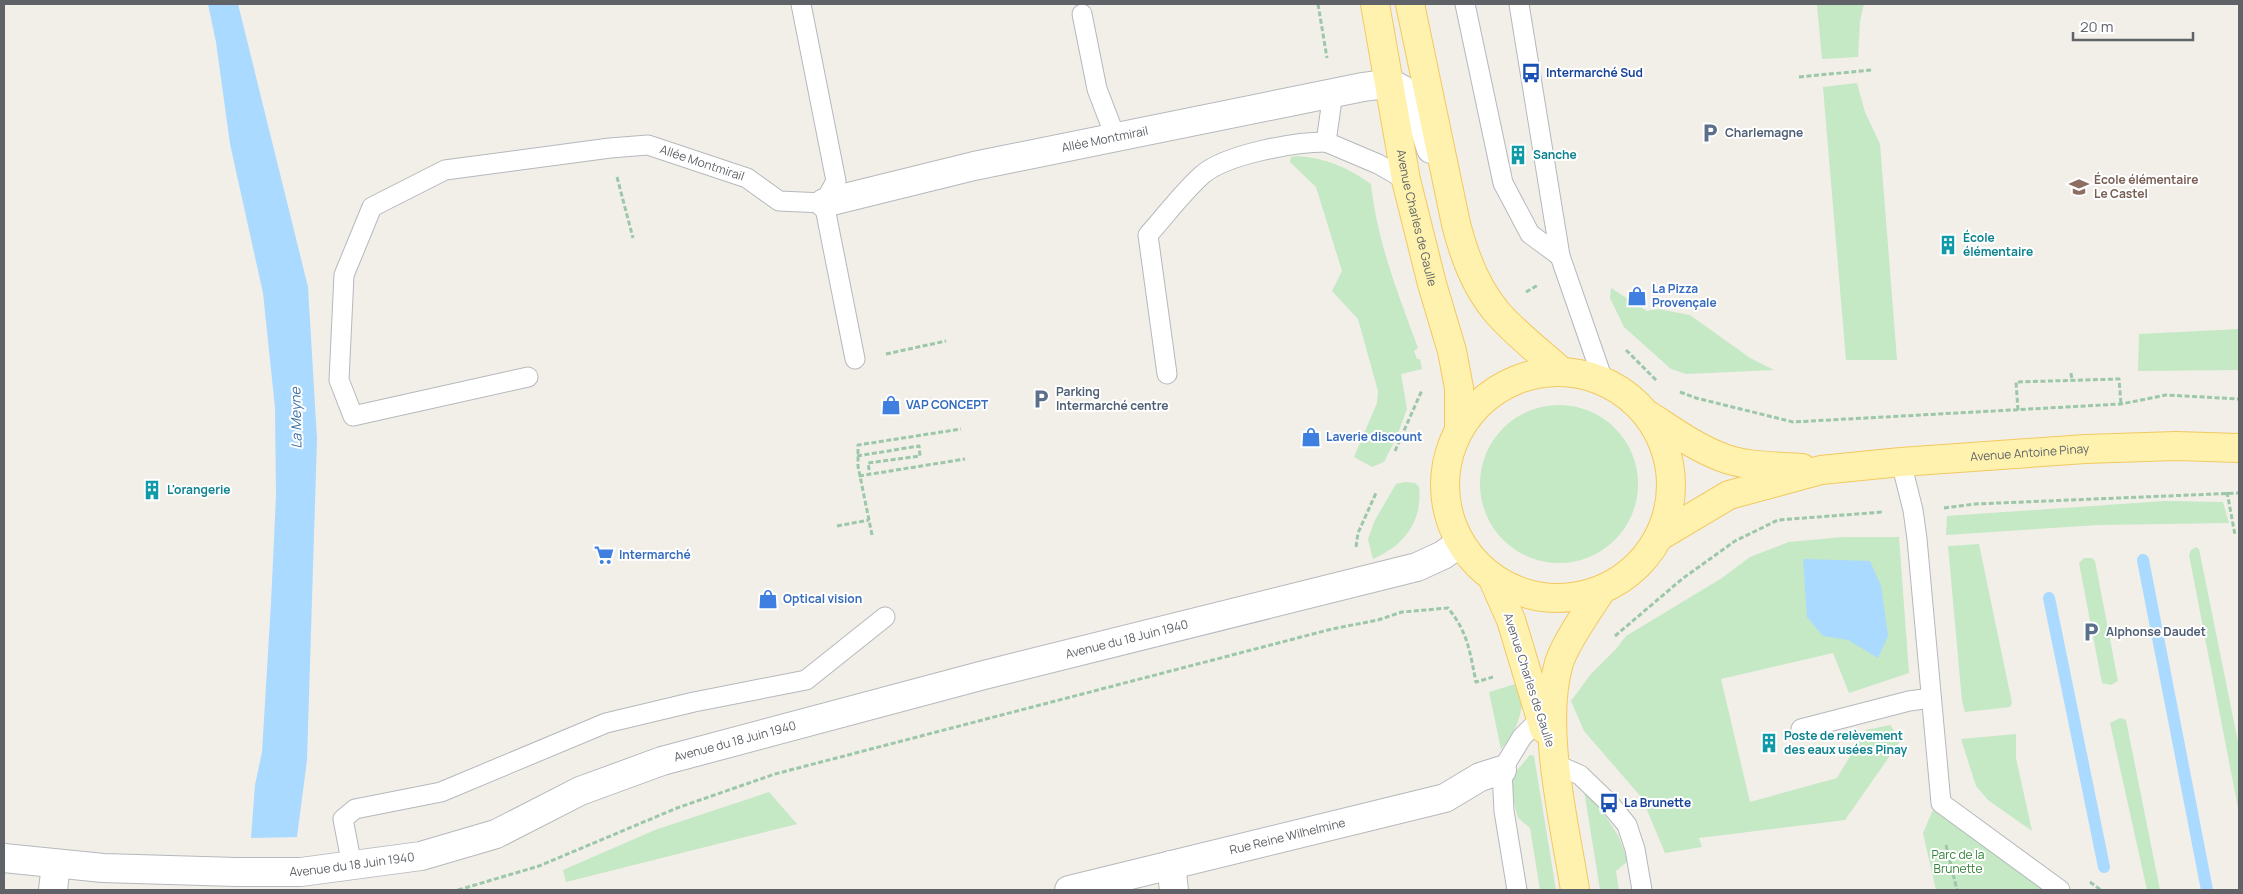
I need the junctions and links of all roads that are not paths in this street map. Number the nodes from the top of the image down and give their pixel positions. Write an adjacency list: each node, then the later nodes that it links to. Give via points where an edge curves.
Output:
1 (801, 4): 12 (lane, via 836,181)
2 (1375, 4): 7 (main road, Avenue Charles de Gaulle)
3 (1410, 4): 13 (main road)
4 (1465, 4): 14 (lane, via 1503,184 1530,234)
5 (1519, 4): 14 (lane)
6 (1082, 14): 9 (lane, via 1097,89)
7 (1390, 85): 8 (street, Allée Montmirail); 11 (main road, Avenue Charles de Gaulle); 13 (street, via 1401,88 1411,97)
8 (1333, 93): 9 (street, Allée Montmirail); 10 (lane)
9 (1115, 136): 12 (street, Allée Montmirail)
10 (1326, 142): 11 (lane); 17 (lane, via 1243,155 1222,163 1203,174 1148,234)
11 (1406, 180): 21 (main road, Avenue Charles de Gaulle, via 1452,351 1459,388)
12 (824, 203): 15 (lane); 18 (lane, Allée Montmirail, via 779,201 747,178 648,145 445,170 372,207 344,275 339,380 353,416)
13 (1456, 224): 16 (main road, via 1476,282 1496,312)
14 (1560, 256): 19 (lane)
15 (856, 359)
16 (1562, 372): 19 (main road); 21 (main road, via 1537,373 1492,393)
17 (1167, 374)
18 (528, 376)
19 (1602, 377): 20 (main road, via 1628,394)
20 (1650, 416): 24 (main road, Avenue Antoine Pinay, via 1691,443 1723,458); 25 (main road, via 1665,447 1671,477 1669,507)
21 (1459, 429): 26 (main road, via 1450,451 1444,482 1448,514)
22 (2239, 448): 23 (main road, Avenue Antoine Pinay, via 2085,449)
23 (1902, 462): 24 (main road, Avenue Antoine Pinay); 30 (lane, via 1917,540)
24 (1821, 470): 25 (main road, Avenue Antoine Pinay, via 1729,495)
25 (1660, 536): 28 (main road, via 1645,559 1625,577)
26 (1460, 543): 27 (main road); 36 (street, Avenue du 18 Juin 1940, via 1417,567 984,675 662,761 580,791 496,834 421,856)
27 (1492, 578): 28 (main road, via 1517,591 1544,598 1574,598); 31 (main road, Avenue Charles de Gaulle, via 1511,620)
28 (1601, 590): 33 (main road, Avenue Charles de Gaulle, via 1559,662 1553,696)
29 (885, 618): 36 (lane, via 806,680 606,723 441,792 355,809 343,820)
30 (1931, 698): 32 (lane); 43 (lane, via 1941,803)
31 (1541, 718): 33 (main road, Avenue Charles de Gaulle); 34 (lane, via 1522,737)
32 (1801, 729)
33 (1554, 760): 41 (main road, Avenue Charles de Gaulle); 42 (lane, via 1580,775 1628,825)
34 (1502, 770): 38 (street, Rue Reine Wilhelmine, via 1480,777 1445,798); 40 (lane, via 1504,811)
35 (4, 858): 37 (street, Avenue du 18 Juin 1940)
36 (352, 866): 37 (street, Avenue du 18 Juin 1940, via 300,872 103,868)
37 (54, 877)
38 (1172, 878): 39 (street, Rue Reine Wilhelmine)
39 (1069, 890)
40 (1517, 890)
41 (1575, 890)
42 (1642, 890)
43 (2060, 890)

